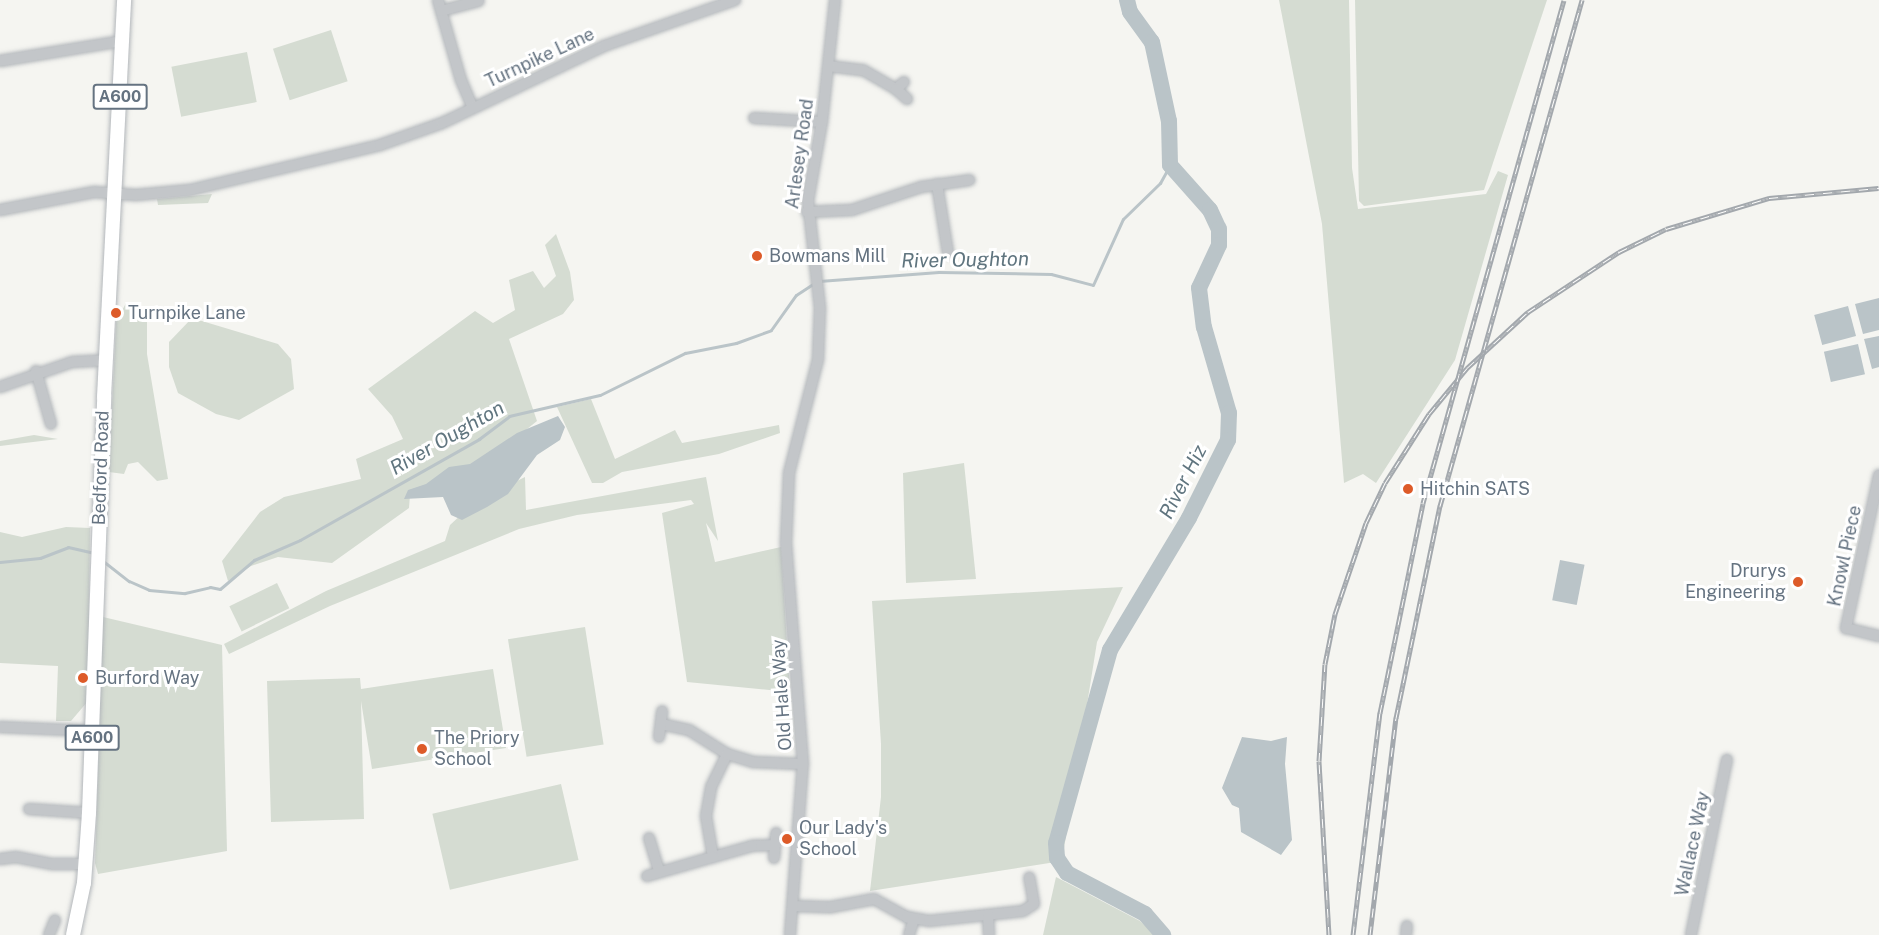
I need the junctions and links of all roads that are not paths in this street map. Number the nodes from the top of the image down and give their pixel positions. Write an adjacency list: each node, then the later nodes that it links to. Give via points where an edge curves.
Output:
1 (124, 0): 7 (main road, Bedford Road / A600)
2 (735, 0): 6 (street, Turnpike Lane)
3 (835, 0): 9 (street, Arlesey Road)
4 (479, 1): 5 (street)
5 (439, 5): 11 (street, via 461,80)
6 (705, 6): 11 (street, Turnpike Lane, via 604,46)
7 (122, 41): 8 (street); 16 (main road, Bedford Road / A600)
8 (0, 61)
9 (828, 66): 10 (street, via 863,70 900,85); 13 (street, Arlesey Road)
10 (907, 99)
11 (474, 108): 16 (street, Turnpike Lane, via 417,134 310,165 182,191)
12 (754, 118): 13 (street)
13 (822, 122): 18 (street, Arlesey Road)
14 (970, 180): 15 (street)
15 (937, 184): 18 (street, via 852,210); 19 (street)
16 (113, 194): 17 (street, Turnpike Lane, via 94,192); 20 (main road, Bedford Road / A600)
17 (0, 210)
18 (807, 212): 24 (street, Arlesey Road, via 820,308 818,359)
19 (948, 253)
20 (105, 360): 21 (street, via 72,362); 31 (main road, Bedford Road / A600)
21 (36, 371): 22 (street); 23 (street)
22 (0, 387)
23 (51, 424)
24 (792, 452): 35 (street, Old Hale Way, via 786,543)
25 (1879, 475): 26 (street, Knowl Piece)
26 (1877, 494): 27 (street, Knowl Piece, via 1846,628)
27 (1879, 636)
28 (662, 711): 29 (street)
29 (661, 724): 32 (street); 33 (street, via 689,730)
30 (0, 728): 31 (street)
31 (92, 731): 37 (main road, Bedford Road / A600)
32 (659, 737)
33 (727, 754): 35 (street, via 753,762); 41 (street, via 707,805)
34 (1727, 760): 57 (street, Wallace Way)
35 (803, 764): 48 (street, Old Hale Way)
36 (29, 809): 37 (street)
37 (89, 813): 44 (main road, Bedford Road / A600)
38 (776, 833): 40 (street)
39 (649, 838): 45 (street)
40 (775, 845): 41 (street, via 752,846); 42 (street)
41 (712, 857): 45 (street)
42 (774, 858)
43 (0, 860): 44 (street, via 16,857 52,864)
44 (85, 864): 53 (main road, Bedford Road / A600)
45 (659, 870): 46 (street)
46 (646, 876)
47 (1029, 877): 49 (street, via 1033,907)
48 (793, 906): 50 (street, via 831,907 874,899); 54 (street, Old Hale Way)
49 (988, 915): 50 (street); 56 (street)
50 (914, 919): 55 (street)
51 (55, 920): 52 (street)
52 (49, 935)
53 (73, 935)
54 (790, 935)
55 (909, 935)
56 (988, 935)
57 (1691, 935)

